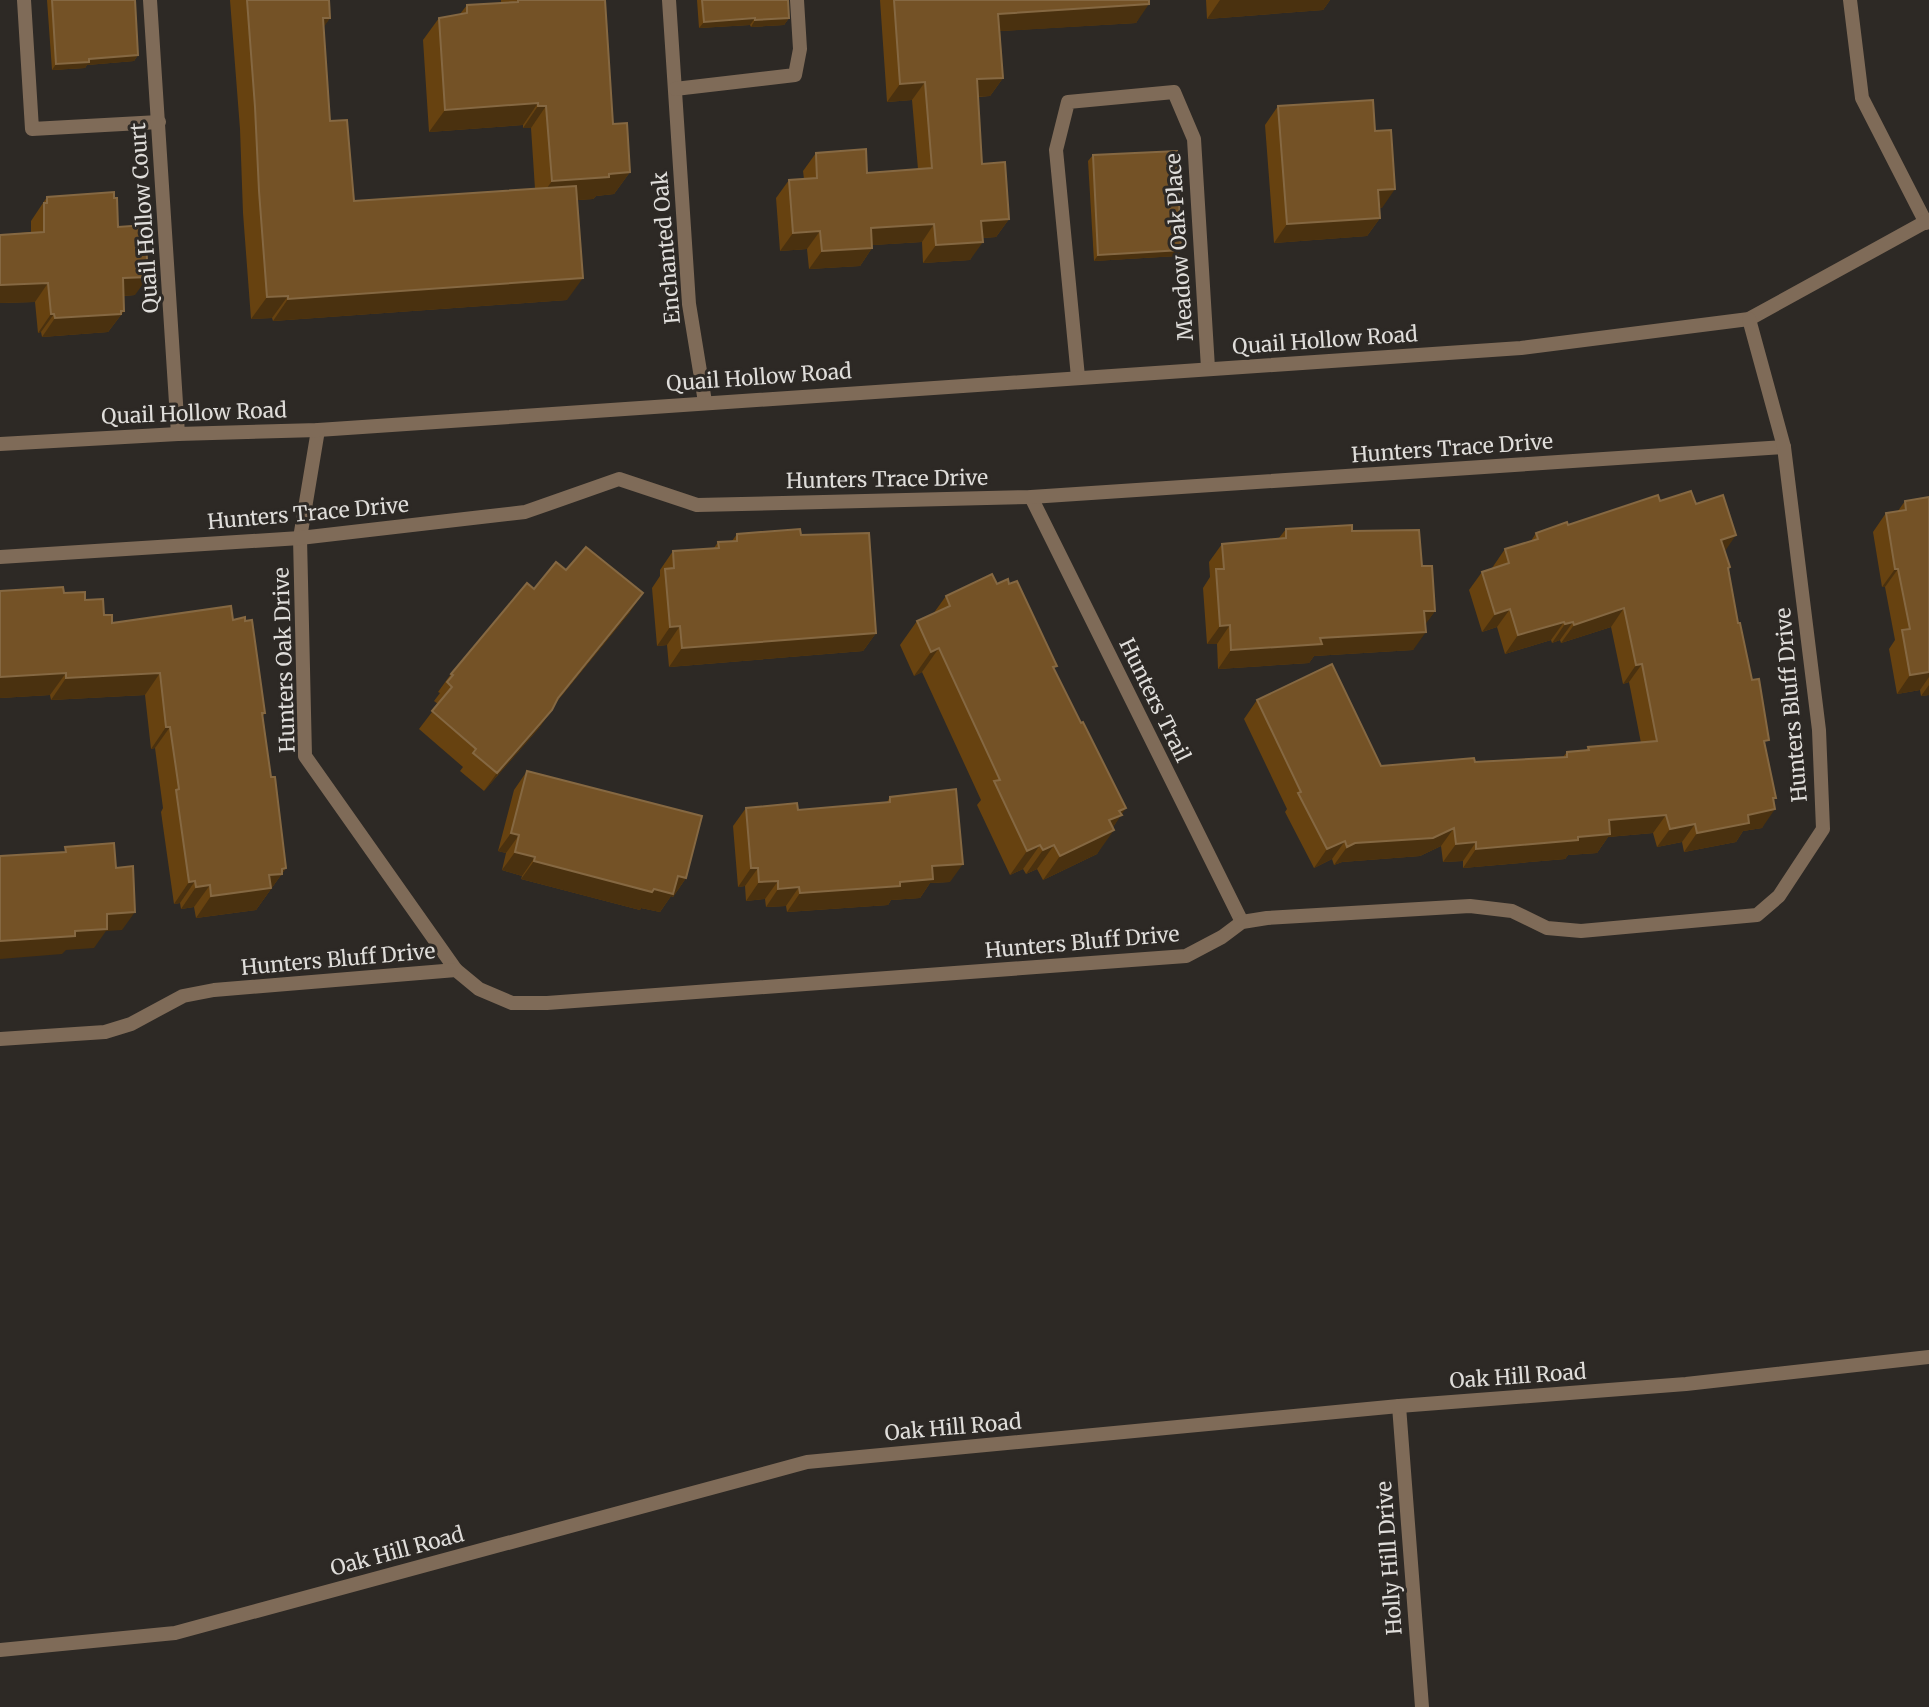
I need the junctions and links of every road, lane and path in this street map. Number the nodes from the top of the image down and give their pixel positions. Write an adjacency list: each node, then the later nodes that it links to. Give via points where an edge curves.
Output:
1 (24, 0): 7 (street, via 32,128)
2 (150, 0): 7 (street, Quail Hollow Court)
3 (668, 0): 6 (street, Enchanted Oak)
4 (797, 0): 6 (street, via 800,49 795,75)
5 (1850, 0): 8 (street, via 1862,98)
6 (675, 89): 12 (street, Enchanted Oak, via 689,304)
7 (159, 122): 14 (street, Quail Hollow Court)
8 (1928, 221): 9 (street)
9 (1749, 319): 10 (street, Quail Hollow Road, via 1521,348); 16 (street, Hunters Bluff Drive)
10 (1208, 368): 11 (street, Quail Hollow Road); 11 (street, Meadow Oak Place, via 1194,139 1174,92 1068,102 1056,150)
11 (1078, 377): 12 (street, Quail Hollow Road)
12 (705, 402): 13 (street, Quail Hollow Road)
13 (318, 430): 14 (street, Quail Hollow Road); 18 (street, Hunters Oak Drive)
14 (178, 433): 15 (street, Quail Hollow Road)
15 (0, 444)
16 (1784, 447): 17 (street, Hunters Trace Drive); 20 (street, Hunters Bluff Drive, via 1819,730 1823,829 1779,896 1757,915 1581,930 1547,928 1512,911 1470,906)
17 (1031, 497): 18 (street, Hunters Trace Drive, via 697,505 619,480 524,512); 20 (street, Hunters Trail)
18 (300, 538): 19 (street, Hunters Trace Drive); 21 (street, Hunters Oak Drive, via 305,756)
19 (0, 557)
20 (1242, 922): 21 (street, Hunters Bluff Drive, via 1186,956 547,1003 512,1003 479,989)
21 (456, 970): 22 (street, Hunters Bluff Drive, via 214,990 183,996 131,1024 105,1032)
22 (0, 1040)
23 (1929, 1357): 24 (street, Oak Hill Road, via 1686,1384)
24 (1399, 1406): 25 (street, Oak Hill Road, via 807,1462 175,1633); 26 (street, Holly Hill Drive)
25 (0, 1650)
26 (1422, 1707)

